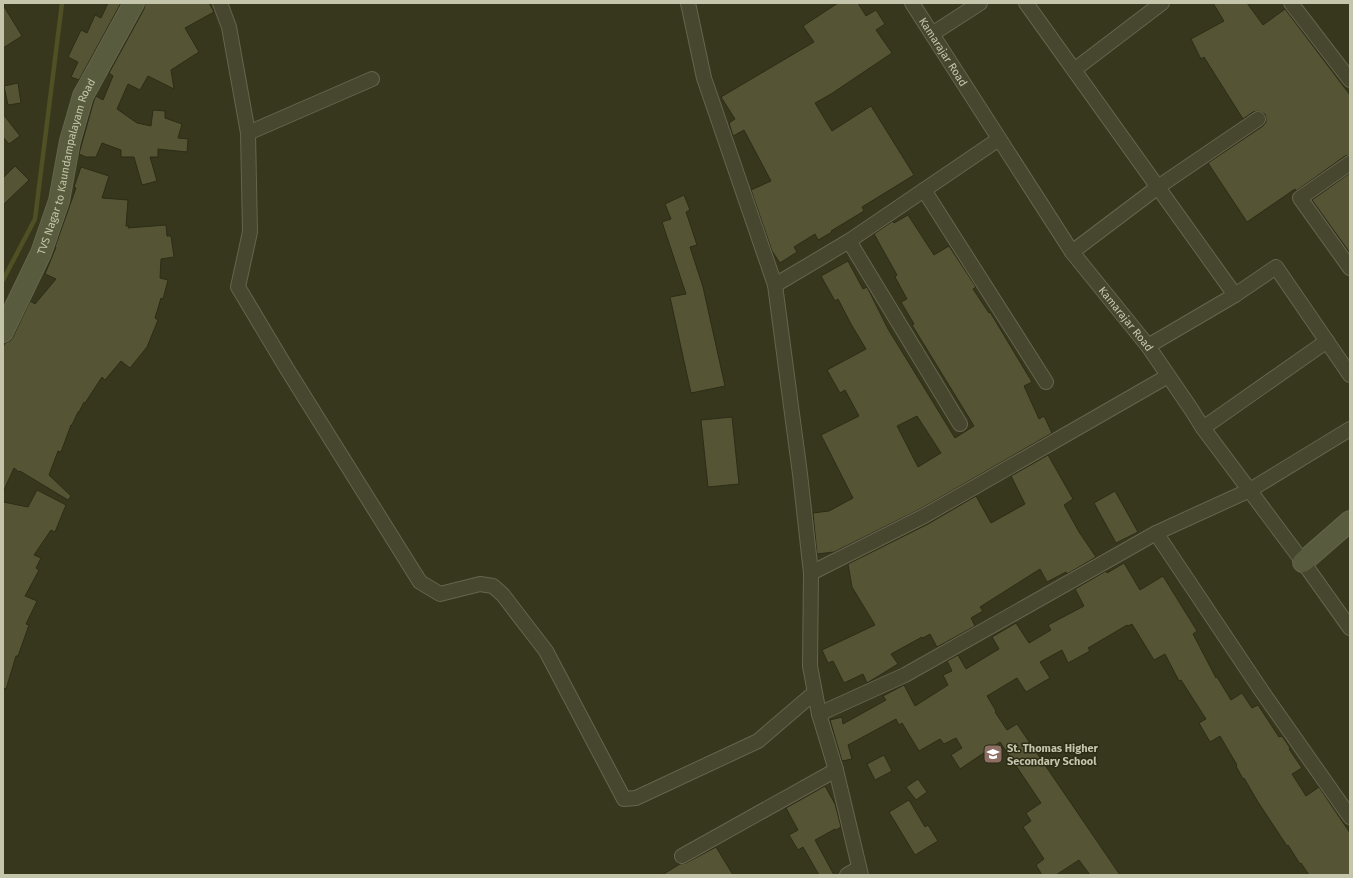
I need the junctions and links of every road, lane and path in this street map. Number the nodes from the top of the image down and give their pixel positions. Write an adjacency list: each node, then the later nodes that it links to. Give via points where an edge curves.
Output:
1 (134, 3): 24 (street, TVS Nagar to Kaundampalayam Road, via 83,96 70,141 60,201 41,253)
2 (220, 3): 14 (street, via 229,27)
3 (688, 3): 22 (street, via 704,78)
4 (912, 3): 9 (street, Kamarajar Road)
5 (980, 3): 9 (street)
6 (1026, 3): 10 (street)
7 (1162, 3): 10 (street)
8 (1291, 3): 12 (street)
9 (932, 34): 15 (street, Kamarajar Road)
10 (1074, 70): 17 (street)
11 (372, 79): 14 (street)
12 (1350, 80)
13 (1258, 119): 17 (street)
14 (248, 133): 39 (street, via 250,232 238,287 420,582 440,594 480,584 493,586 503,595 546,651 624,799 636,798 758,741)
15 (999, 139): 18 (street); 20 (street, Kamarajar Road)
16 (1350, 163): 21 (street, via 1300,198)
17 (1158, 187): 20 (street); 23 (street)
18 (924, 190): 19 (street); 29 (street)
19 (849, 240): 22 (street); 30 (street)
20 (1072, 252): 26 (street, Kamarajar Road)
21 (1350, 268)
22 (775, 285): 37 (street)
23 (1235, 295): 25 (street, via 1276,267); 26 (street)
24 (3, 332)
25 (1327, 341): 27 (street); 31 (street)
26 (1148, 346): 28 (street, Kamarajar Road)
27 (1350, 375)
28 (1168, 376): 31 (street, Kamarajar Road); 37 (street, via 924,516)
29 (1046, 382)
30 (960, 424)
31 (1203, 428): 33 (street, Kamarajar Road)
32 (1350, 429): 33 (street)
33 (1250, 490): 35 (street); 36 (street, Kamarajar Road)
34 (1350, 521): 36 (street)
35 (1156, 533): 40 (street, via 905,675); 42 (street)
36 (1303, 562): 38 (street, Kamarajar Road)
37 (811, 573): 39 (street, via 810,666)
38 (1350, 628)
39 (814, 693): 40 (street)
40 (820, 714): 41 (street)
41 (836, 770): 43 (street); 44 (street)
42 (1350, 817)
43 (682, 856)
44 (860, 872): 45 (street)
45 (847, 875)

